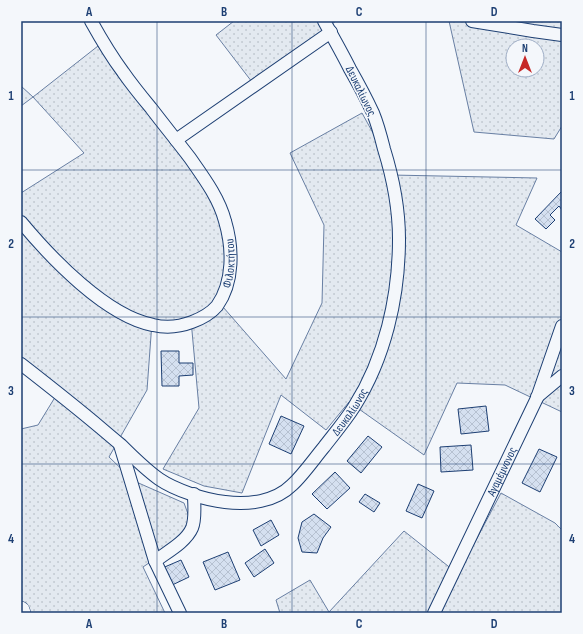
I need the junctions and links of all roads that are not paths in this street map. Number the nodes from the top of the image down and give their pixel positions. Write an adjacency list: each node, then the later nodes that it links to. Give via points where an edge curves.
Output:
1 (91, 21): 6 (street, Φιλοκτήτου, via 123,73)
2 (324, 21): 4 (street, Δευκαλίωνος)
3 (472, 21): 5 (street)
4 (330, 32): 6 (street); 13 (street, Δευκαλίωνος, via 373,114 391,174 398,214 397,274 392,310 382,348 375,368 353,408 292,485 273,497 250,503 225,502)
5 (562, 35)
6 (176, 140): 7 (street, Φιλοκτήτου, via 221,208 230,249 230,273 220,302 195,321 185,325 152,325 106,304 50,255)
7 (21, 222)
8 (562, 326): 11 (street, Αγαμέμνονος)
9 (21, 364): 12 (street, Δευκαλίωνος)
10 (562, 376): 11 (street)
11 (537, 398): 18 (street, Αγαμέμνονος)
12 (120, 444): 13 (street, Δευκαλίωνος, via 159,479); 14 (street)
13 (194, 494): 14 (street, via 194,522 187,538)
14 (155, 561): 17 (street)
15 (21, 610): 16 (street)
16 (22, 613)
17 (180, 613)
18 (434, 613)

